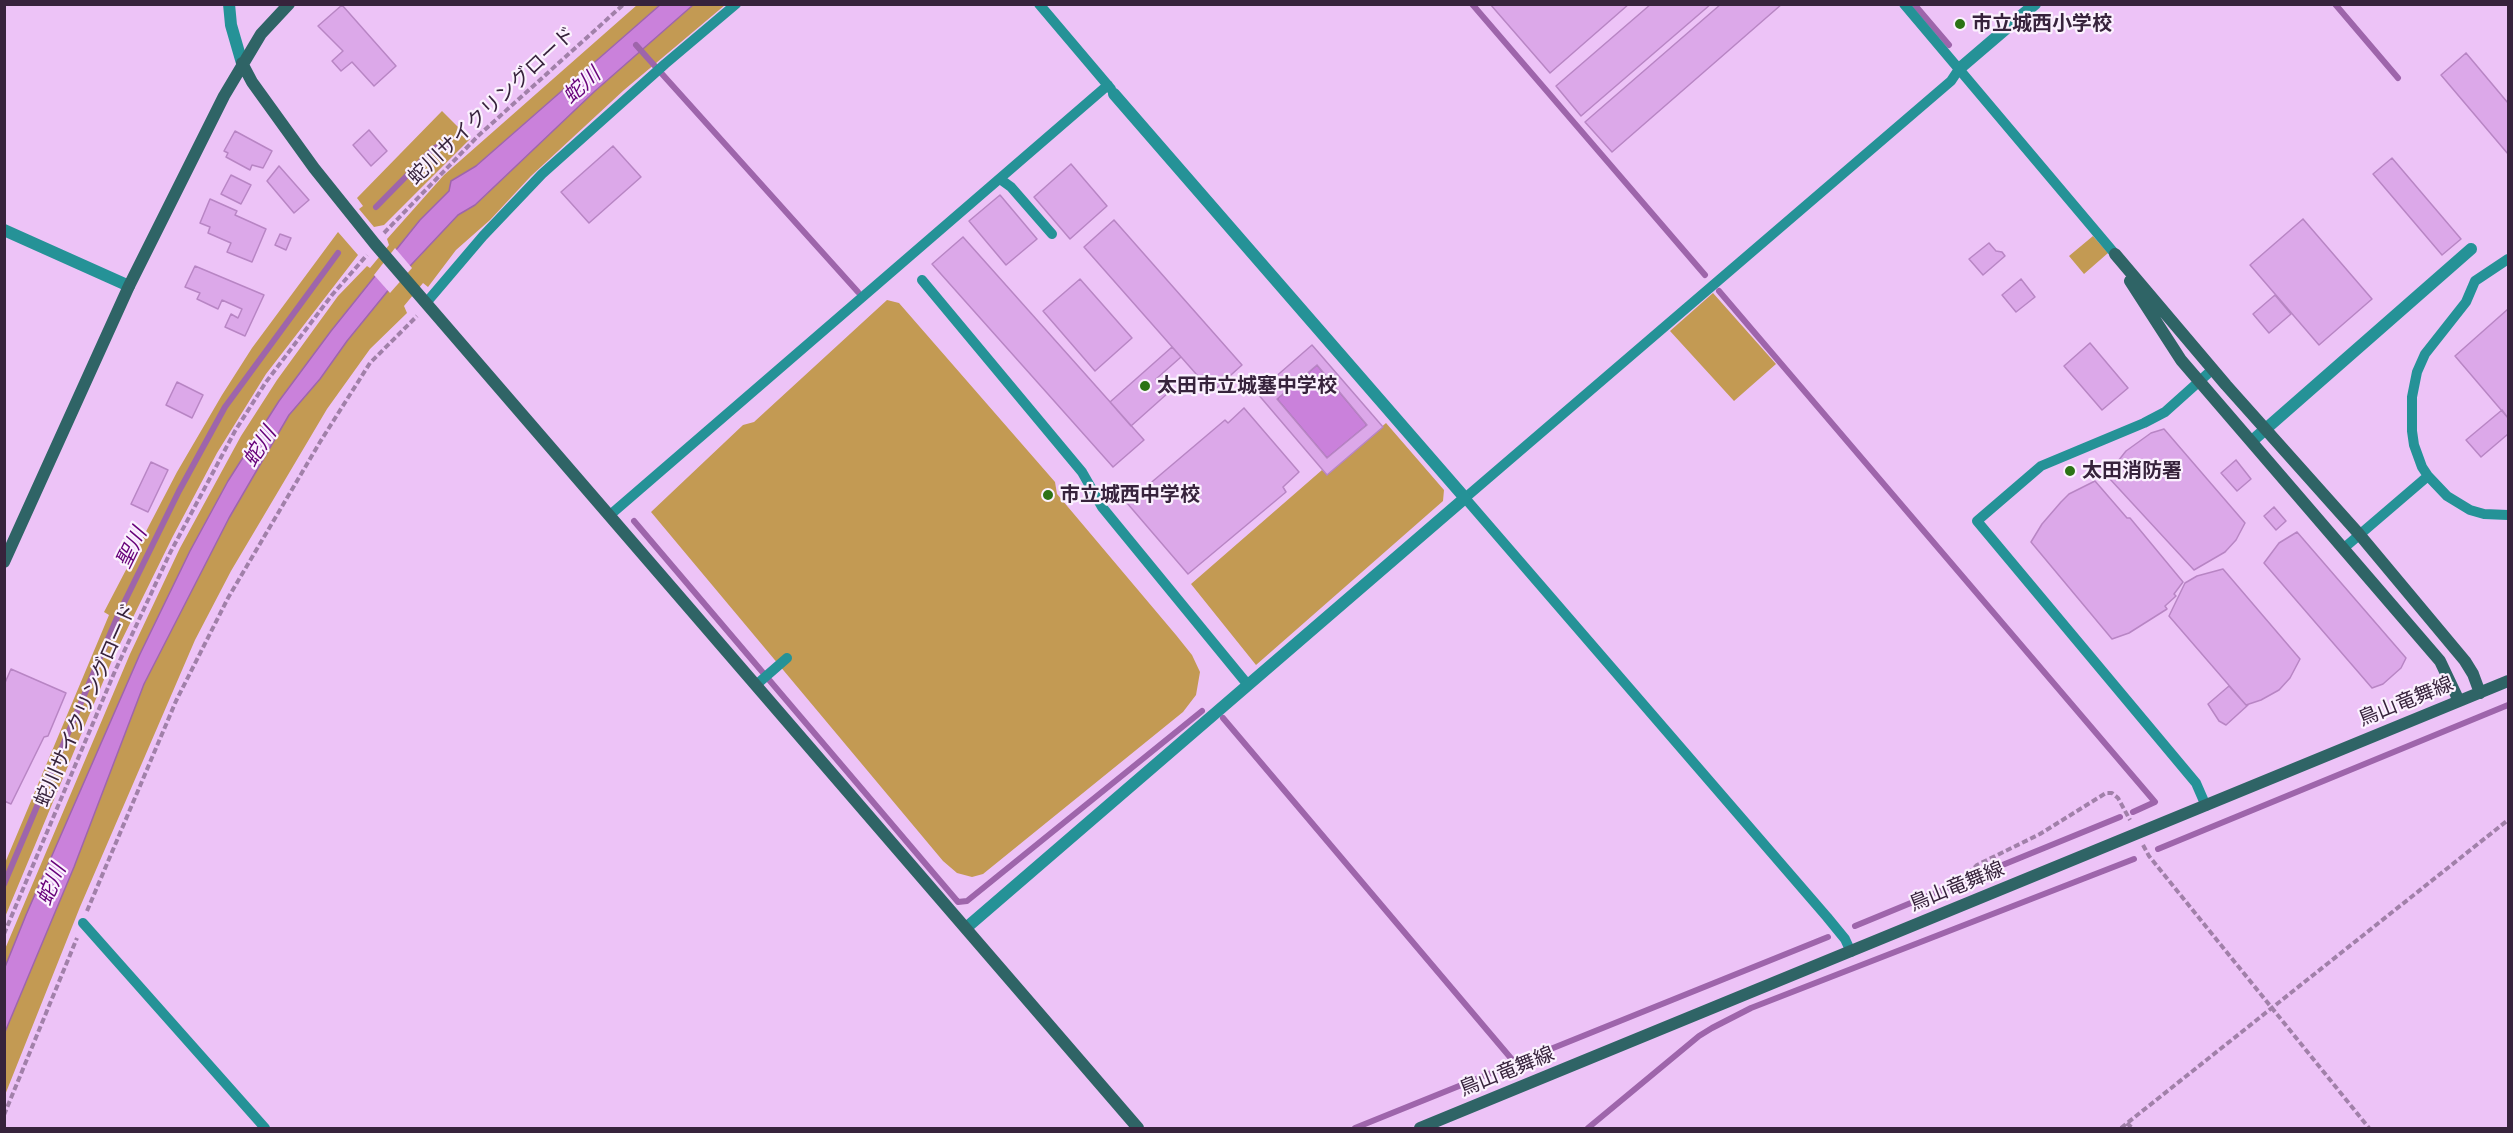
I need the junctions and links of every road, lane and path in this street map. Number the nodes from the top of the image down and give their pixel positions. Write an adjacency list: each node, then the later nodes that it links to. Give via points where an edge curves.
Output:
1 (229, 4): 8 (street)
2 (289, 4): 8 (street, via 261,34)
3 (624, 4): 13 (path, 蛇川サイクリングロード, via 479,135)
4 (736, 4): 21 (lane, via 542,174)
5 (1039, 4): 10 (lane)
6 (1904, 4): 9 (lane)
7 (2035, 4): 9 (street)
8 (242, 63): 20 (street); 21 (street, via 314,168)
9 (1959, 69): 16 (lane); 27 (lane, via 1951,81)
10 (1111, 90): 11 (lane); 27 (street)
11 (1000, 179): 14 (lane); 28 (lane)
12 (4, 230): 20 (street)
13 (384, 233)
14 (1052, 234)
15 (2471, 249): 24 (street)
16 (2115, 254): 22 (street); 23 (street, via 2162,333)
17 (366, 257): 45 (path, 蛇川サイクリングロード, via 266,382 206,484 115,671)
18 (2508, 259): 26 (lane, via 2475,281 2466,302 2425,354 2417,372 2412,431 2418,457)
19 (922, 280): 36 (lane, via 1082,472 1102,507)
20 (129, 286): 32 (street)
21 (423, 300): 28 (street); 43 (path, via 417,316 370,363 228,598 176,701)
22 (2213, 369): 23 (lane); 24 (street)
23 (2200, 382): 25 (street); 39 (lane, via 2165,412 2041,466 1977,520 2196,783)
24 (2265, 429): 25 (street); 30 (street)
25 (2252, 441): 31 (street)
26 (2428, 476): 29 (lane, via 2447,496 2470,510); 30 (lane)
27 (1465, 498): 36 (street); 46 (lane, via 1827,917)
28 (610, 514): 35 (street)
29 (2508, 515)
30 (2359, 534): 31 (lane); 37 (street, via 2465,661)
31 (2344, 548): 38 (street, via 2440,661)
32 (4, 562)
33 (787, 658): 35 (lane)
34 (2508, 681): 37 (street, 鳥山竜舞線)
35 (759, 682): 44 (street)
36 (1248, 685): 44 (street)
37 (2480, 693): 38 (street, 鳥山竜舞線)
38 (2459, 702): 39 (street, 鳥山竜舞線)
39 (2206, 806): 41 (street, 鳥山竜舞線)
40 (2508, 820): 47 (path)
41 (2138, 834): 42 (street, 鳥山竜舞線); 42 (path, via 2118,798 2106,793 2040,834 1977,865 1972,870); 47 (path, via 2149,856)
42 (1982, 898): 46 (street, 鳥山竜舞線)
43 (83, 923): 48 (path); 50 (lane)
44 (966, 928): 51 (street)
45 (4, 934)
46 (1851, 952): 52 (street, 鳥山竜舞線)
47 (2273, 1009): 49 (path); 55 (path)
48 (4, 1115)
49 (2127, 1124): 53 (path); 54 (path)
50 (265, 1128)
51 (1138, 1128)
52 (1420, 1128)
53 (2121, 1128)
54 (2132, 1128)
55 (2369, 1128)

